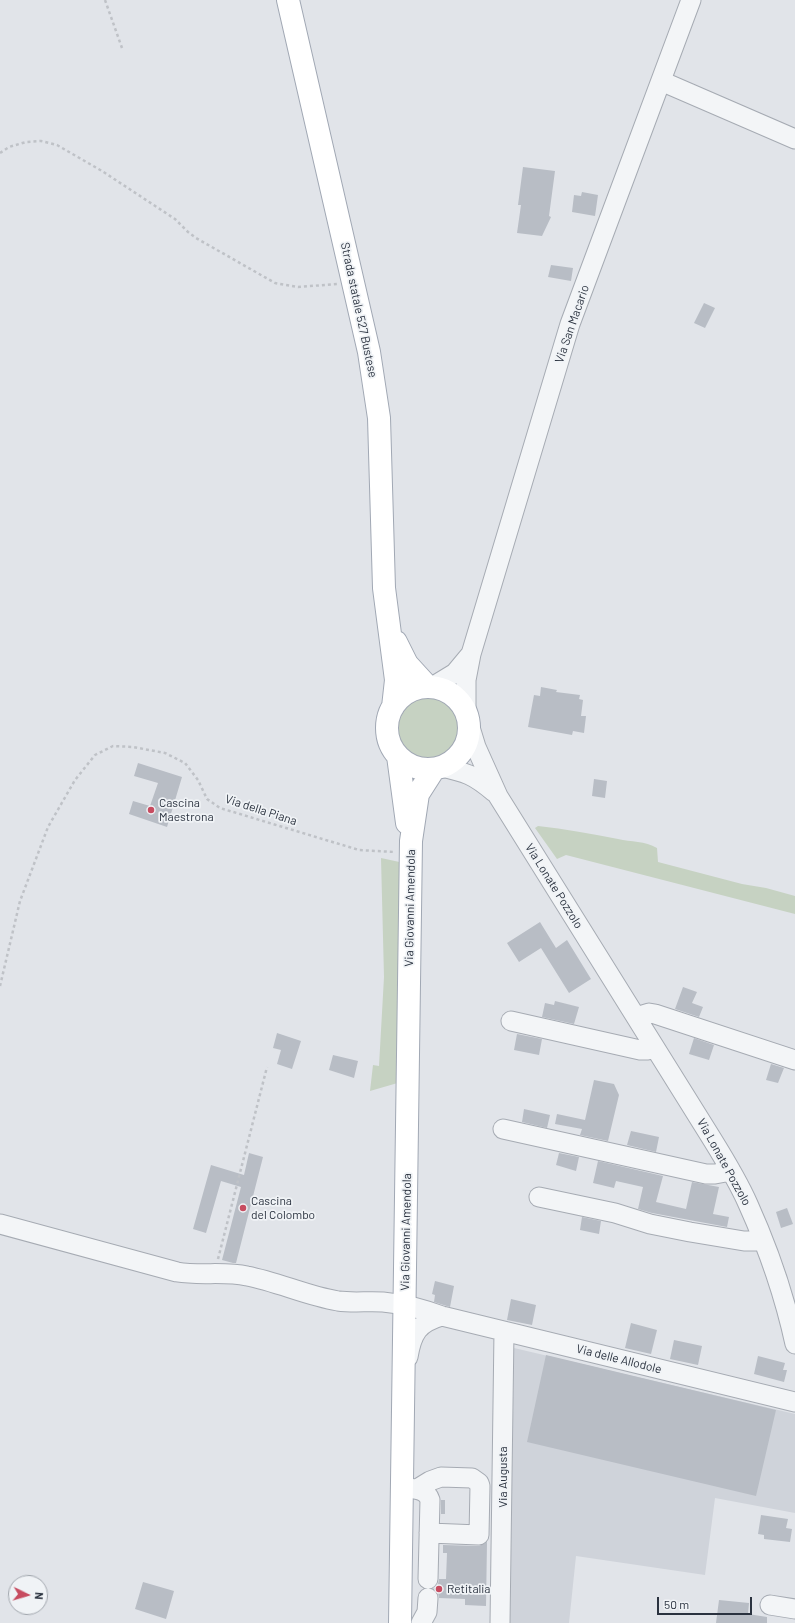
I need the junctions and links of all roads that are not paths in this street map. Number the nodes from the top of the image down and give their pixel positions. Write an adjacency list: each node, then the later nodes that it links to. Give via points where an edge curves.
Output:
1 (288, 0): 5 (main road, Strada statale 527 Bustese, via 369,352 377,400 384,580)
2 (691, 0): 3 (street, Via San Macario)
3 (661, 81): 4 (street); 6 (street, Via San Macario, via 570,324)
4 (795, 139)
5 (389, 626): 7 (main road, via 407,664); 8 (main road, Strada statale 527 Bustese, via 396,680)
6 (471, 654): 7 (street, via 455,673); 9 (street, Via San Macario, via 466,680)
7 (430, 687): 8 (main road, via 405,694); 9 (main road, via 454,696)
8 (393, 707): 10 (main road, via 387,732)
9 (467, 719): 11 (main road, via 468,736 462,751 450,762); 12 (street, Via San Macario)
10 (398, 756): 11 (main road, via 414,767); 13 (main road)
11 (437, 768): 12 (street, via 461,771 474,776); 13 (main road, via 422,786 417,798)
12 (498, 796): 14 (street, Via Lonate Pozzolo)
13 (411, 847): 25 (main road, Via Giovanni Amendola)
14 (636, 1017): 16 (street, Via Lonate Pozzolo); 17 (street, via 655,1014)
15 (511, 1021): 16 (street, via 640,1050)
16 (655, 1048): 19 (street, Via Lonate Pozzolo)
17 (795, 1060)
18 (503, 1129): 19 (street, via 706,1174)
19 (731, 1171): 22 (street, Via Lonate Pozzolo, via 748,1203)
20 (539, 1197): 22 (street, via 690,1232 744,1241)
21 (0, 1224): 25 (street, Via delle Allodole, via 177,1272 245,1276 338,1301)
22 (762, 1239): 24 (street, Via Lonate Pozzolo)
23 (795, 1283): 24 (street)
24 (783, 1298): 27 (street, Via Lonate Pozzolo)
25 (404, 1305): 26 (street, Via delle Allodole); 30 (main road, Via Giovanni Amendola)
26 (442, 1316): 28 (street, Via delle Allodole); 30 (street, via 424,1323 415,1334)
27 (792, 1323): 29 (street, Via Lonate Pozzolo)
28 (504, 1331): 31 (street, Via delle Allodole); 40 (street, Via Augusta)
29 (795, 1344)
30 (402, 1394): 32 (main road, Via Giovanni Amendola)
31 (795, 1402)
32 (409, 1488): 33 (street, via 427,1493 429,1497); 33 (street, via 441,1477 472,1478 479,1482 479,1535); 39 (main road, Via Giovanni Amendola)
33 (429, 1532): 34 (street)
34 (428, 1579)
35 (428, 1598): 38 (street)
36 (770, 1605): 37 (street)
37 (795, 1609)
38 (423, 1622)
39 (400, 1623)
40 (500, 1623)

